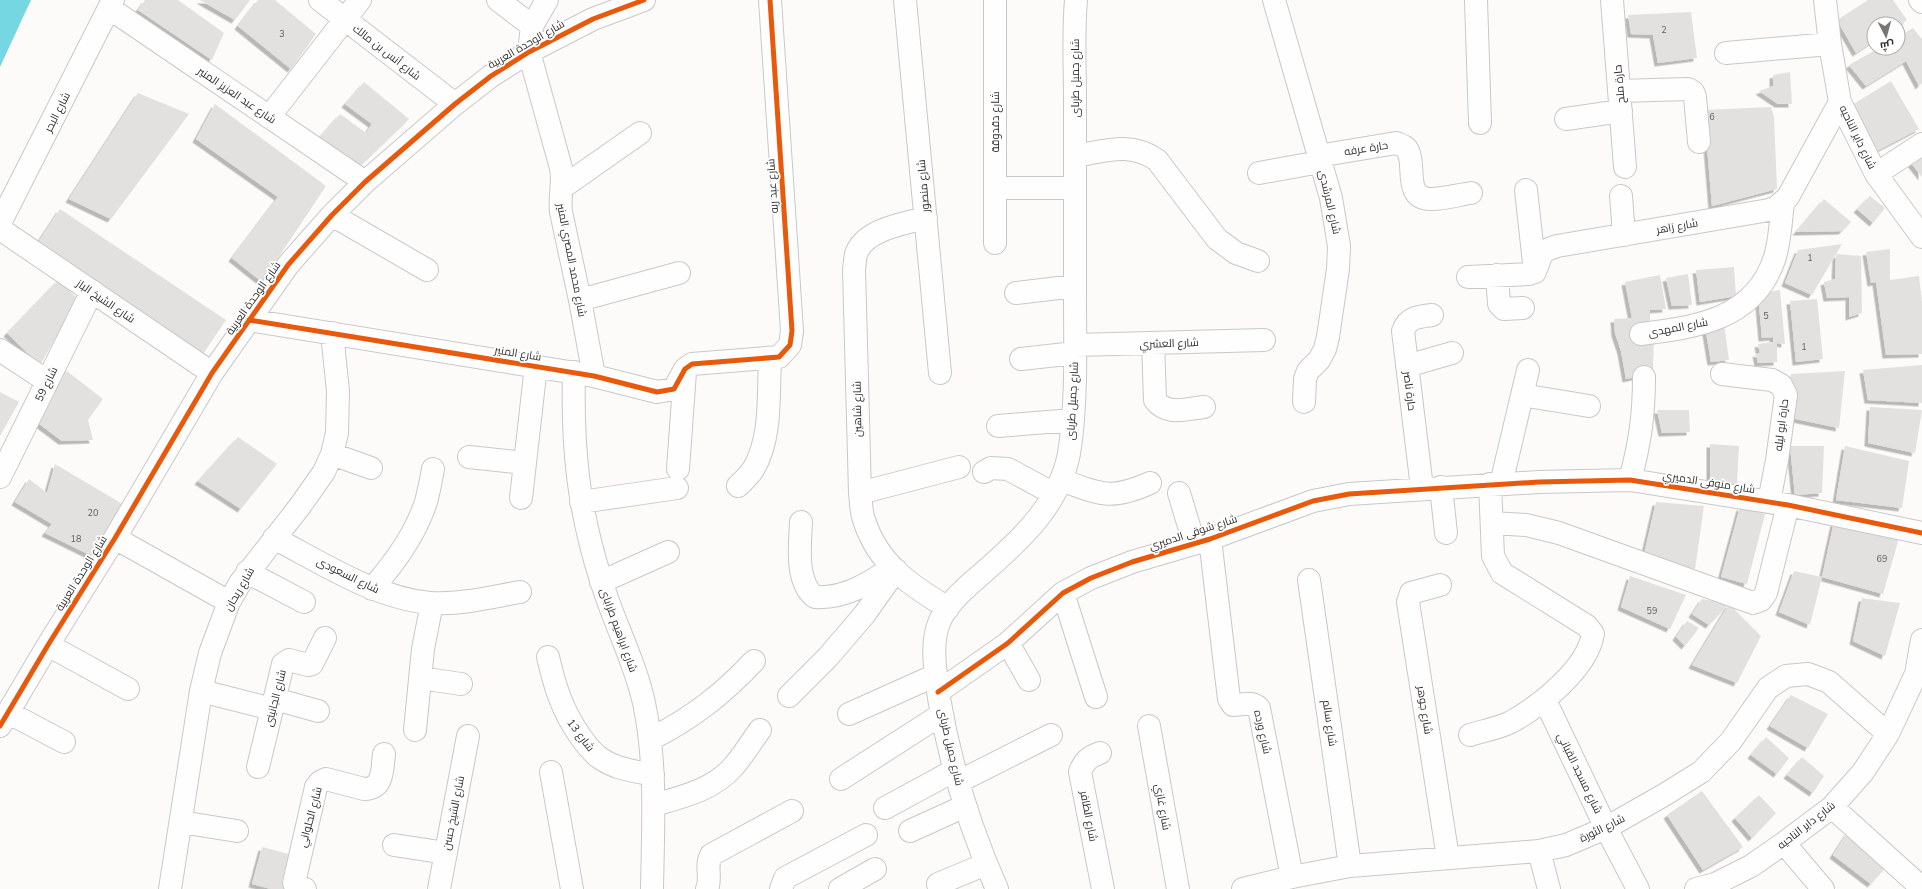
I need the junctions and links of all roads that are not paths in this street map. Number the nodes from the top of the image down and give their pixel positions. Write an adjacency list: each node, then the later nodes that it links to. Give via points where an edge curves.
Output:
1 (320, 0): 15 (street, شارع أنس بن مالك)
2 (360, 0): 15 (street)
3 (498, 0): 16 (street)
4 (546, 0): 16 (street)
5 (644, 0): 18 (street, شارع الوحدة العربية, via 593,19)
6 (770, 0): 69 (street, شارع عبد ربه, via 792,331 790,345 780,357)
7 (905, 0): 43 (street, شارع منصور)
8 (995, 0): 36 (street, شارع دقدوقة)
9 (1076, 0): 29 (street, شارع جميل طرباى)
10 (1274, 0): 30 (street, شارع المرشدى)
11 (1476, 0): 25 (street)
12 (1612, 0): 20 (street, حارة ملح)
13 (1825, 0): 17 (street, شارع داير الناحيه)
14 (111, 4): 23 (street, شارع عبد العزيز المنير); 44 (street, شارع البحر)
15 (345, 20): 22 (street, شارع أنس بن مالك); 23 (street)
16 (532, 26): 18 (street)
17 (1830, 44): 19 (street); 21 (street, شارع داير الناحيه)
18 (529, 52): 22 (street, شارع الوحدة العربية, via 491,76); 35 (street, شارع محمد المصري المنير, via 561,168)
19 (1726, 53)
20 (1620, 101): 24 (street); 27 (street, via 1688,89 1695,97); 31 (street, حارة ملح)
21 (1840, 102): 33 (street, شارع داير الناحيه); 41 (street, شارع زاهر)
22 (455, 104): 34 (street, شارع الوحدة العربية)
23 (269, 117): 34 (street, شارع عبد العزيز المنير)
24 (1566, 118)
25 (1480, 124)
26 (640, 133): 35 (street)
27 (1699, 142)
28 (1922, 144): 33 (street)
29 (1075, 156): 37 (street, شارع جميل طرباى); 49 (street, via 1121,148 1146,152 1157,160 1217,239 1236,253)
30 (1319, 159): 32 (street); 39 (street, حارة عرفه, via 1396,143 1404,146 1409,152 1412,184 1415,192 1422,197 1430,199); 82 (street, شارع المرشدى, via 1336,223 1338,269 1327,343 1319,360 1305,379)
31 (1625, 167)
32 (1259, 173)
33 (1876, 174): 47 (street, شارع داير الناحيه)
34 (365, 182): 42 (street, شارع الوحدة العربية)
35 (563, 187): 58 (street, شارع محمد المصري المنير, via 560,212)
36 (995, 188): 37 (street); 48 (street, شارع دقدوقة)
37 (1075, 188): 55 (street, شارع جميل طرباى)
38 (1526, 190): 51 (street)
39 (1471, 193)
40 (1621, 196): 46 (street)
41 (1783, 202): 46 (street, شارع زاهر, via 1769,210); 63 (street, شارع المهدى, via 1775,257 1764,281 1746,302 1722,317 1696,326)
42 (332, 215): 50 (street); 61 (street, شارع الوحدة العربية, via 288,265)
43 (926, 218): 76 (street, شارع منصور); 101 (street, شارع شاهين, via 899,224 880,232 866,240 857,252 854,269)
44 (0, 223)
45 (0, 229): 56 (street, شارع الشيخ الباز)
46 (1624, 235): 51 (street, شارع زاهر, via 1551,248 1541,255)
47 (1922, 237)
48 (995, 243)
49 (1258, 262)
50 (427, 270)
51 (1535, 272): 53 (street)
52 (679, 273): 58 (street)
53 (1497, 275): 54 (street); 59 (street, via 1499,304 1504,308)
54 (1468, 277)
55 (1075, 286): 57 (street); 66 (street, شارع جميل طرباى)
56 (92, 291): 75 (street, شارع الشيخ الباز); 80 (street, شارع 59)
57 (1016, 292)
58 (580, 300): 77 (street, شارع محمد المصري المنير)
59 (1523, 308)
60 (1432, 315): 72 (street, حارة ناصر, via 1411,318 1406,324 1403,331)
61 (249, 320): 62 (street, شارع المنير); 75 (street, شارع الوحدة العربية)
62 (332, 333): 71 (street, شارع المنير); 87 (street, شارع ريحان, via 338,391 337,433)
63 (1641, 334)
64 (1264, 340): 65 (street, شارع العشري)
65 (1153, 343): 66 (street, شارع العشري); 84 (street, via 1155,400 1160,407 1169,411)
66 (1075, 349): 70 (street, شارع العشري); 85 (street, شارع جميل طرباى)
67 (0, 350): 80 (street)
68 (1452, 353): 72 (street)
69 (770, 359): 73 (street, via 700,362); 98 (street, via 764,448 754,469)
70 (1021, 359)
71 (536, 366): 77 (street, شارع المنير); 89 (street)
72 (1407, 366): 100 (street, حارة ناصر)
73 (685, 369): 77 (street, شارع المنير, via 674,389 665,392); 104 (street, via 678,479)
74 (1528, 370): 81 (street)
75 (212, 373): 110 (street, شارع الوحدة العربية)
76 (940, 373)
77 (584, 374): 104 (street, شارع ابراهيم طراباى, via 573,415 575,459)
78 (1722, 374): 105 (street, حارة ابو ليله, via 1772,380 1781,386 1786,395 1777,460)
79 (1644, 377): 95 (street, via 1644,412)
80 (47, 381): 94 (street, شارع 59)
81 (1522, 395): 83 (street); 97 (street)
82 (1304, 402)
83 (1589, 406)
84 (1204, 407)
85 (1073, 420): 86 (street); 99 (street, شارع جميل طرباى, via 1069,451)
86 (998, 426)
87 (332, 454): 91 (street); 111 (street, شارع ريحان, via 316,484)
88 (470, 456): 89 (street)
89 (525, 463): 103 (street)
90 (959, 467): 101 (street)
91 (371, 468)
92 (433, 468): 119 (street, via 426,502 413,533 395,563)
93 (984, 472): 99 (street, via 1000,467)
94 (0, 477)
95 (1630, 480): 97 (street, شارع منوفى الدميري); 105 (street, شارع منوفى الدميري)
96 (1150, 483): 99 (street, via 1122,493 1098,494)
97 (1496, 484): 100 (street, شارع شوقى الدميري); 107 (street)
98 (738, 486)
99 (1057, 487): 125 (street, شارع جميل طرباى, via 1036,522 1013,547 960,593)
100 (1432, 487): 108 (street, حارة ناصر); 112 (street, شارع شوقى الدميري, via 1349,494 1313,502)
101 (860, 492): 114 (street, شارع شاهين, via 864,520 886,562)
102 (1179, 493): 112 (street)
103 (521, 498)
104 (581, 502): 117 (street, شارع ابراهيم طراباى)
105 (1779, 503): 107 (street, via 1766,592 1761,600 1753,602 1559,533 1526,525); 109 (street, شارع منوفى الدميري)
106 (801, 522): 114 (street, via 802,574 807,589 815,597 847,593 871,583)
107 (1492, 523): 141 (street, via 1493,556 1502,573 1587,626 1593,634 1591,644 1574,670)
108 (1446, 533)
109 (1922, 533)
110 (115, 538): 122 (street); 129 (street, شارع الوحدة العربية)
111 (274, 538): 115 (street, شارع ريحان); 119 (street, شارع السعودى)
112 (1202, 541): 121 (street, شارع شوقى الدميري, via 1132,562 1091,578); 181 (street, شارع ورده, via 1229,699 1233,704 1251,704 1259,708)
113 (668, 552): 117 (street)
114 (894, 569): 125 (street, شارع شاهين, via 919,590); 139 (street, via 864,615 828,657)
115 (247, 572): 122 (street, شارع ريحان); 123 (street)
116 (1310, 580): 179 (street, شارع سالم)
117 (601, 582): 154 (street, شارع ابراهيم طراباى, via 644,701)
118 (1440, 585): 177 (street, شارع جوهر, via 1411,593 1408,602)
119 (372, 589): 124 (street, شارع السعودى, via 412,601)
120 (520, 592): 124 (street, شارع السعودى, via 473,600)
121 (1063, 594): 128 (street, شارع شوقى الدميري); 140 (street)
122 (229, 602): 138 (street, شارع ريحان, via 210,653)
123 (304, 602)
124 (432, 603): 133 (street)
125 (948, 608): 136 (street, شارع جميل طرباى, via 938,624)
126 (325, 638): 142 (street, شارع الجانينى, via 312,664 289,660 283,664)
127 (1922, 640): 132 (street, شارع داير الناحيه)
128 (1008, 643): 134 (street); 136 (street, شارع شوقى الدميري)
129 (48, 645): 137 (street); 146 (street, شارع الوحدة العربية)
130 (548, 657): 160 (street, شارع 13, via 555,688 565,712 586,744 600,758 617,767)
131 (754, 661): 154 (street, via 707,705 680,724)
132 (1919, 676): 150 (street, شارع داير الناحيه)
133 (420, 678): 135 (street); 148 (street)
134 (1028, 680)
135 (461, 684)
136 (937, 684): 144 (street, شارع شوقى الدميري); 145 (street, شارع جميل طرباى)
137 (128, 689)
138 (201, 691): 142 (street); 168 (street, شارع ريحان)
139 (789, 696)
140 (1096, 697)
141 (1545, 700): 152 (street, via 1510,722); 169 (street, شارع مسجد القباني)
142 (273, 704): 143 (street); 158 (street, شارع الجانينى)
143 (318, 712)
144 (849, 714)
145 (942, 714): 161 (street, شارع جميل طرباى); 162 (street)
146 (4, 720): 155 (street)
147 (1149, 726): 195 (street, شارع غازي)
148 (415, 730)
149 (760, 730): 163 (street, via 733,768 719,780 686,796)
150 (1888, 734): 165 (street, شارع داير الناحيه, via 1863,772); 169 (street, شارع الثورة, via 1828,682 1808,674 1786,676 1768,688 1731,741 1701,772)
151 (1051, 735): 161 (street)
152 (1470, 735)
153 (468, 736): 176 (street, شارع الشيخ حسن)
154 (651, 739): 160 (street, شارع ابراهيم طراباى)
155 (64, 742)
156 (1100, 753): 194 (street, شارع الظافر, via 1084,762 1080,772)
157 (384, 754): 186 (street, شارع الحلواني, via 380,780 377,786 371,789 326,780 316,787 294,883 297,888)
158 (258, 767)
159 (551, 772): 188 (street)
160 (653, 775): 163 (street, شارع ابراهيم طراباى)
161 (957, 776): 164 (street, شارع جميل طرباى); 166 (street)
162 (840, 779)
163 (654, 805): 189 (street, شارع ابراهيم طراباى)
164 (965, 806): 171 (street); 178 (street, شارع جميل طرباى)
165 (1832, 807): 173 (street, شارع داير الناحيه); 184 (street)
166 (885, 808)
167 (792, 811): 190 (street, via 711,855 708,860 710,882)
168 (181, 822): 170 (street); 185 (street, شارع ريحان)
169 (1606, 828): 175 (street, شارع الثورة, via 1566,845); 198 (street, شارع مسجد القباني)
170 (237, 831)
171 (910, 831)
172 (866, 835): 191 (street, via 785,878)
173 (1784, 843): 183 (street, شارع داير الناحيه, via 1751,866); 199 (street)
174 (394, 845): 176 (street)
175 (1539, 851): 177 (street, شارع الثورة); 197 (street)
176 (446, 852): 187 (street, شارع الشيخ حسن)
177 (1448, 858): 179 (street, شارع الثورة)
178 (986, 864): 182 (street); 193 (street, شارع جميل طرباى)
179 (1350, 866): 181 (street, شارع الثورة)
180 (874, 869): 192 (street)
181 (1292, 877): 196 (street, شارع الثورة)
182 (938, 884)
183 (1709, 887)
184 (1922, 888)
185 (170, 889)
186 (305, 889)
187 (439, 889)
188 (572, 889)
189 (652, 889)
190 (707, 889)
191 (781, 889)
192 (840, 889)
193 (997, 889)
194 (1103, 889)
195 (1178, 889)
196 (1243, 889)
197 (1549, 889)
198 (1638, 889)
199 (1824, 889)

